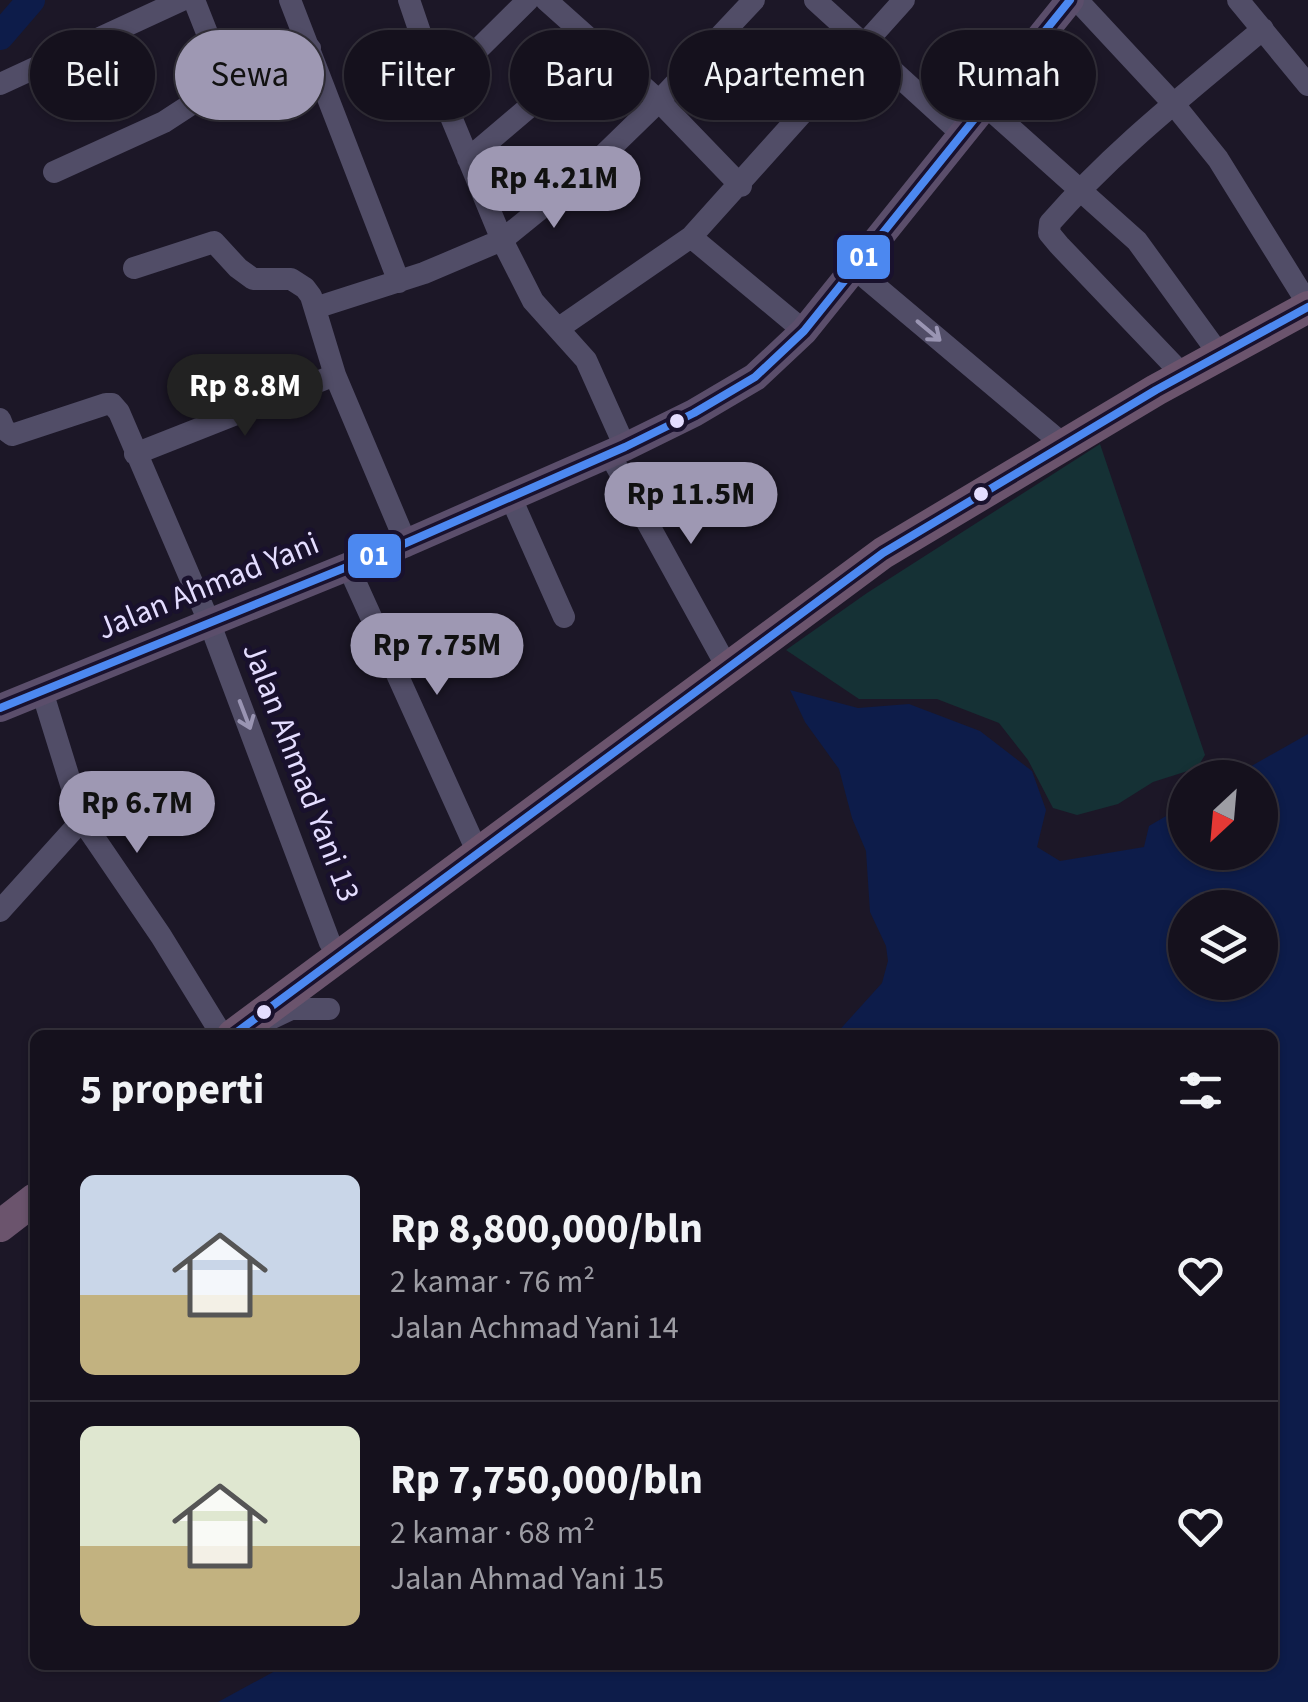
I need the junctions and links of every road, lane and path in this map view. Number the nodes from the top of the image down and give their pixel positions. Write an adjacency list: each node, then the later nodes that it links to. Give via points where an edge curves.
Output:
1 (182, 0): 23 (street)
2 (194, 0): 12 (street)
3 (290, 0): 13 (street)
4 (528, 0): 20 (street)
5 (546, 0): 15 (street)
6 (754, 0): 26 (street)
7 (815, 0): 16 (street)
8 (904, 0): 17 (street)
9 (1073, 0): 18 (main road, Jalan Ahmad Yani); 27 (street)
10 (1238, 0): 19 (street)
11 (413, 2): 14 (street)
12 (206, 30)
13 (302, 30)
14 (421, 30)
15 (579, 30)
16 (850, 30)
17 (878, 30)
18 (1048, 30)
19 (1263, 30): 21 (street); 27 (street)
20 (490, 38)
21 (1305, 75)
22 (901, 77): 34 (street)
23 (0, 84)
24 (324, 85): 43 (street)
25 (649, 91): 26 (street)
26 (659, 100): 37 (street); 40 (street, via 587,171)
27 (1172, 102): 38 (street); 44 (street, via 1218,159)
28 (175, 115): 36 (street)
29 (452, 120): 35 (street)
30 (514, 120): 35 (street)
31 (799, 120): 37 (street)
32 (972, 120): 34 (main road, Jalan Ahmad Yani)
33 (1002, 120): 38 (street)
34 (961, 133): 42 (main road, Jalan Ahmad Yani)
35 (468, 159): 40 (street)
36 (54, 172)
37 (741, 186): 39 (street)
38 (1079, 190): 48 (street, via 1137,241); 50 (street, via 1049,233)
39 (692, 237): 46 (street); 47 (street)
40 (502, 240): 43 (street); 46 (street, via 533,301)
41 (134, 268): 45 (street, via 214,242 254,280 298,283)
42 (854, 268): 47 (main road, Jalan Ahmad Yani); 52 (street, one-way to 52)
43 (399, 282): 45 (street)
44 (1308, 305): 48 (highway)
45 (315, 308): 49 (street)
46 (559, 328): 53 (street, via 586,360)
47 (804, 331): 53 (main road, Jalan Ahmad Yani, via 754,377)
48 (1220, 354): 50 (highway)
49 (335, 375): 54 (street); 56 (street)
50 (1183, 375): 52 (highway)
51 (0, 419): 54 (street, Jalan Ahmad Yani 13, via 12,434 109,403)
52 (1064, 445): 60 (highway, via 883,553)
53 (617, 450): 55 (main road, Jalan Ahmad Yani); 60 (street)
54 (135, 454): 59 (street, Jalan Ahmad Yani 13)
55 (511, 498): 56 (main road, Jalan Ahmad Yani); 58 (street)
56 (406, 543): 57 (main road, Jalan Ahmad Yani)
57 (348, 566): 59 (main road, Jalan Ahmad Yani); 64 (street)
58 (564, 617)
59 (210, 624): 61 (main road, Jalan Ahmad Yani); 67 (street, Jalan Ahmad Yani 13, one-way to 67)
60 (728, 667): 64 (highway)
61 (42, 692): 62 (main road, Jalan Ahmad Yani); 63 (street)
62 (0, 708)
63 (82, 820): 65 (street); 70 (street)
64 (477, 851): 66 (highway)
65 (0, 912)
66 (391, 916): 67 (highway); 68 (highway)
67 (330, 943): 71 (highway)
68 (293, 998): 69 (street); 72 (highway); 73 (street)
69 (329, 1009)
70 (225, 1030)
71 (230, 1030)
72 (233, 1030)
73 (261, 1030)
74 (30, 1204): 75 (highway)
75 (0, 1226)

